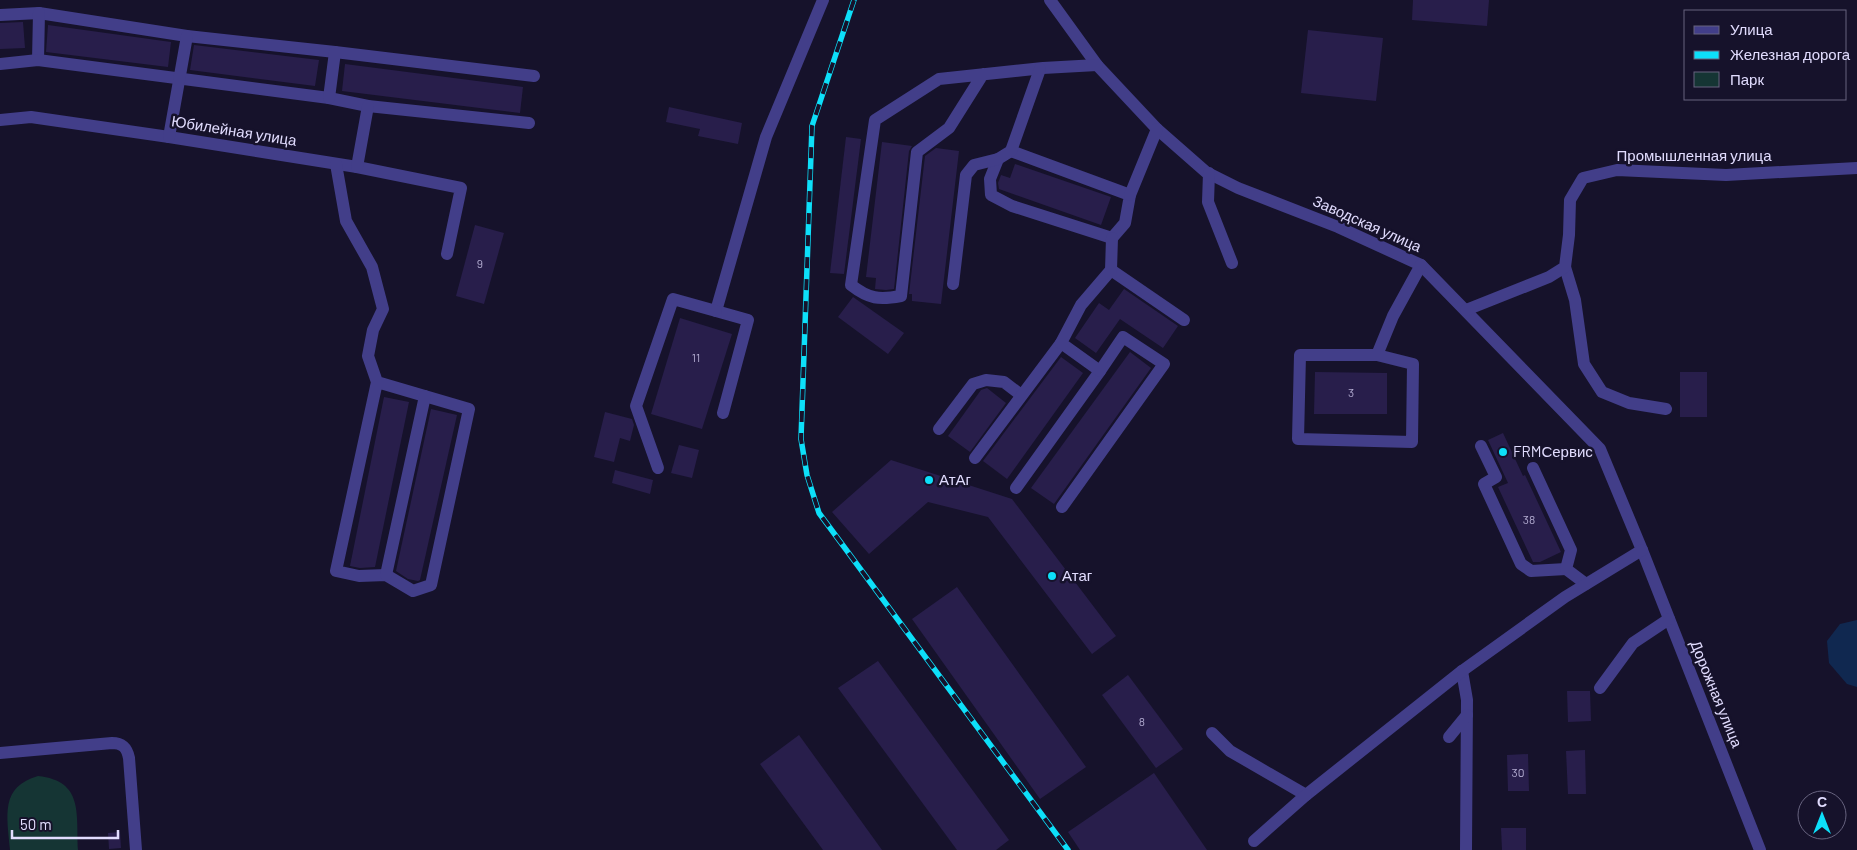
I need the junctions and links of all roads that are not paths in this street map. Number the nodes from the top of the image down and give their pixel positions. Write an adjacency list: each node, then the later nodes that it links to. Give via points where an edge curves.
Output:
1 (823, 0): 35 (street, via 766,137)
2 (1050, 0): 9 (street, Заводская улица)
3 (39, 13): 4 (street); 5 (street); 7 (street)
4 (0, 15)
5 (187, 36): 6 (street); 13 (street)
6 (335, 52): 12 (street); 14 (street)
7 (38, 60): 8 (street); 13 (street)
8 (0, 64)
9 (1097, 65): 10 (street); 18 (street, Заводская улица)
10 (1040, 69): 11 (street); 20 (street)
11 (983, 74): 11 (street, via 939,79 875,120 851,285 862,294 882,299 901,296 917,152 949,128)
12 (534, 76)
13 (180, 80): 14 (street); 19 (street)
14 (329, 98): 15 (street)
15 (368, 106): 17 (street); 23 (street)
16 (0, 120): 19 (street, Юбилейная улица, via 31,117)
17 (529, 123)
18 (1157, 129): 25 (street, Заводская улица); 26 (street)
19 (169, 137): 22 (street, Юбилейная улица)
20 (1011, 151): 21 (street); 26 (street)
21 (998, 159): 27 (street, via 990,179 991,195 1012,206); 33 (street, via 974,165 966,175)
22 (336, 164): 23 (street, Юбилейная улица); 40 (street, via 346,221 372,267 383,309 373,330 368,356)
23 (356, 167): 28 (street, Юбилейная улица, via 461,188)
24 (1857, 168): 31 (street, Промышленная улица, via 1726,175 1617,170 1583,178 1570,200)
25 (1209, 173): 29 (street, via 1208,202); 30 (street, Заводская улица)
26 (1130, 194): 27 (street, via 1125,223)
27 (1112, 238): 32 (street)
28 (447, 254)
29 (1232, 263)
30 (1421, 265): 34 (street, Заводская улица); 38 (street, via 1393,316)
31 (1565, 267): 34 (street, via 1549,277); 43 (street, via 1575,300 1584,364 1602,392 1629,403)
32 (1111, 270): 36 (street); 37 (street, via 1080,305)
33 (953, 284)
34 (1466, 310): 52 (street, Заводская улица, via 1600,450)
35 (716, 311): 44 (street, via 748,320); 48 (street, via 674,299 636,406)
36 (1184, 320)
37 (1061, 343): 39 (street); 41 (street)
38 (1377, 355): 38 (street, via 1300,354 1298,439 1412,442 1414,364)
39 (1100, 371): 50 (street); 51 (street, via 1123,337 1164,364)
40 (377, 382): 42 (street); 54 (street, via 336,571 359,576)
41 (1021, 395): 45 (street, via 1004,382 986,380 973,384); 47 (street)
42 (426, 396): 54 (street); 54 (street, via 469,409 431,585 413,591)
43 (1666, 410)
44 (723, 412)
45 (939, 429)
46 (1480, 446): 53 (street, via 1496,477 1484,484 1521,564 1531,571)
47 (976, 458)
48 (658, 468)
49 (1533, 468): 53 (street, via 1571,550)
50 (1016, 488)
51 (1062, 507)
52 (1642, 550): 55 (street); 56 (street, Дорожная улица)
53 (1566, 569): 55 (street)
54 (386, 575)
55 (1586, 584): 57 (street)
56 (1669, 618): 58 (street, via 1633,643); 67 (street, Дорожная улица)
57 (1462, 671): 59 (street); 63 (street)
58 (1600, 688)
59 (1467, 715): 61 (street); 66 (street)
60 (1212, 733): 63 (street, via 1230,751)
61 (1450, 737)
62 (0, 753): 65 (street, via 120,744 129,758)
63 (1306, 795): 64 (street)
64 (1254, 841)
65 (136, 850)
66 (1466, 850)
67 (1760, 850)

